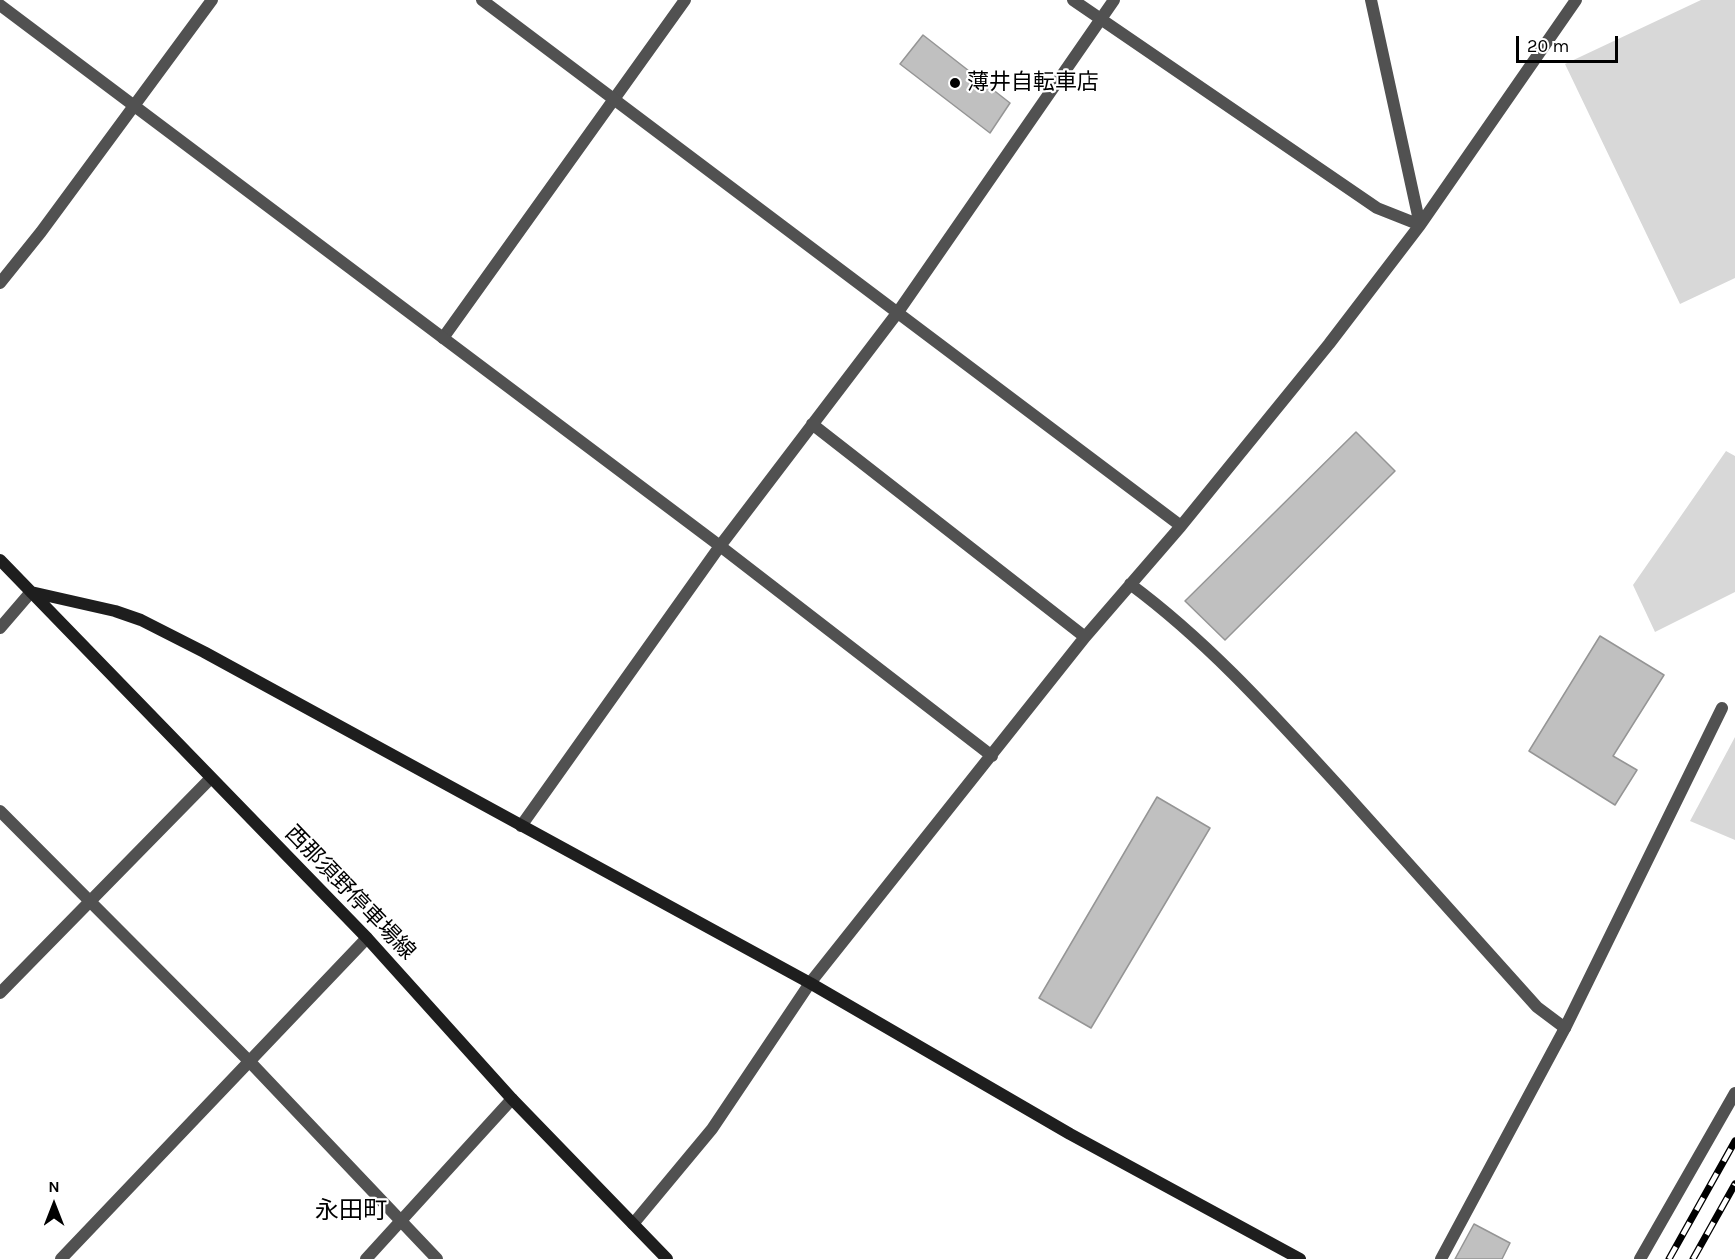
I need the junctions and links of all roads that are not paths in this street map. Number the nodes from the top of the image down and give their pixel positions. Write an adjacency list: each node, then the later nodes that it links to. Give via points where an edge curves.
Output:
1 (212, 0): 11 (street)
2 (482, 0): 10 (street)
3 (685, 0): 10 (street)
4 (1073, 0): 9 (street)
5 (1114, 0): 9 (street)
6 (1371, 0): 12 (street)
7 (1576, 0): 12 (street)
8 (0, 5): 11 (street)
9 (1099, 20): 12 (street, via 1377,208); 14 (street)
10 (613, 98): 14 (street); 15 (street)
11 (136, 105): 13 (street); 15 (street)
12 (1420, 225): 17 (street)
13 (0, 283)
14 (898, 312): 16 (street); 17 (street)
15 (443, 338): 18 (street)
16 (812, 424): 18 (street); 23 (street)
17 (1181, 526): 20 (street)
18 (720, 546): 25 (street); 28 (street)
19 (0, 560): 21 (street, 西那須野停車場線)
20 (1130, 584): 23 (street); 33 (street, via 1166,610 1223,663 1537,1007)
21 (31, 591): 22 (street); 26 (street, 西那須野停車場線); 28 (street, via 141,620)
22 (0, 628)
23 (1084, 637): 25 (street)
24 (1722, 708): 33 (street)
25 (992, 756): 31 (street)
26 (210, 779): 29 (street); 30 (street, 西那須野停車場線)
27 (0, 811): 29 (street)
28 (521, 826): 31 (street)
29 (89, 901): 32 (street); 34 (street)
30 (367, 938): 34 (street); 36 (street, 西那須野停車場線)
31 (810, 983): 38 (street, via 712,1129); 43 (street, via 1070,1134)
32 (0, 993)
33 (1565, 1028): 44 (street)
34 (250, 1062): 37 (street); 39 (street)
35 (1735, 1093): 45 (street)
36 (512, 1100): 37 (street); 38 (street, 西那須野停車場線)
37 (400, 1221): 40 (street); 41 (street)
38 (633, 1224): 42 (street, 西那須野停車場線)
39 (61, 1259)
40 (366, 1259)
41 (437, 1259)
42 (667, 1259)
43 (1300, 1259)
44 (1441, 1259)
45 (1640, 1259)

